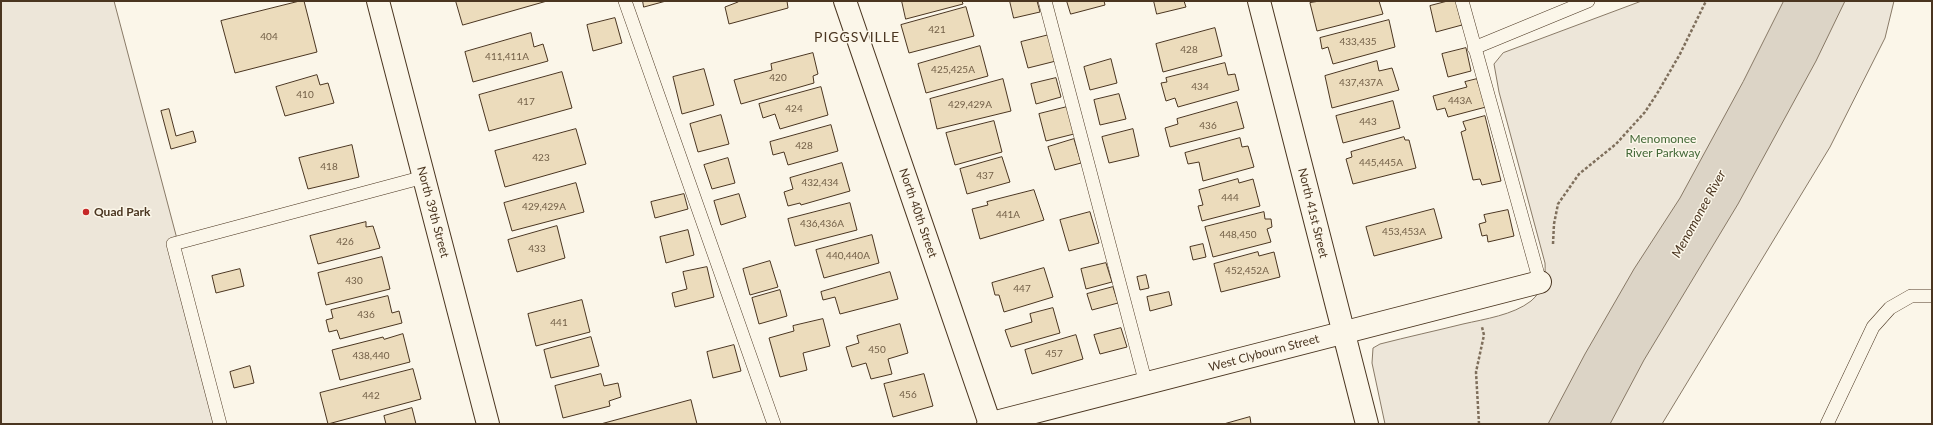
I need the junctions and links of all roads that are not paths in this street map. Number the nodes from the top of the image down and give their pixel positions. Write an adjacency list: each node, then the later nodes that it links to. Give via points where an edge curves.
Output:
1 (378, 1): 9 (street, North 39th Street)
2 (625, 1): 16 (lane)
3 (845, 1): 17 (street, North 40th Street)
4 (1045, 1): 13 (lane)
5 (1260, 1): 12 (street, North 41st Street)
6 (1462, 1): 8 (lane)
7 (1588, 1): 8 (lane)
8 (1474, 48): 10 (lane)
9 (424, 177): 14 (lane, via 173,244); 15 (street, North 39th Street)
10 (1540, 282): 12 (street, West Clybourn Street)
11 (1932, 296): 19 (lane, via 1911,296 1890,308 1873,326)
12 (1344, 332): 13 (street, West Clybourn Street); 18 (street, North 41st Street)
13 (1146, 384): 17 (street, West Clybourn Street)
14 (220, 424)
15 (488, 424)
16 (774, 424)
17 (989, 424)
18 (1367, 424)
19 (1827, 424)

